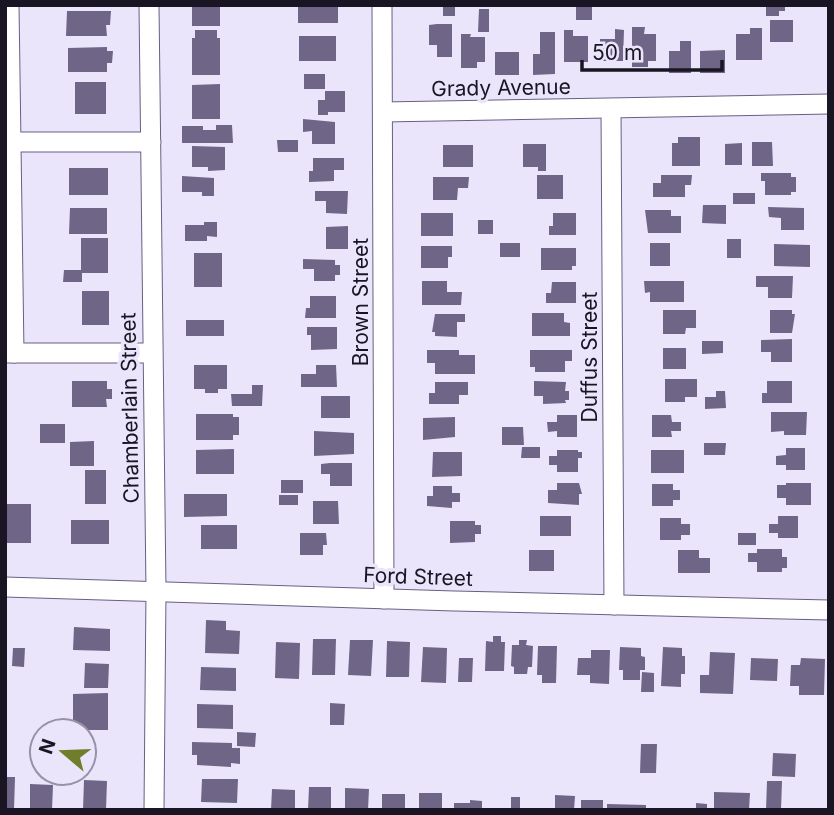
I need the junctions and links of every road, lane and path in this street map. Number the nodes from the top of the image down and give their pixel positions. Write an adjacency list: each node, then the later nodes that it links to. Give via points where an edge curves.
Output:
1 (9, 5): 7 (street)
2 (149, 5): 8 (street, Chamberlain Street)
3 (382, 5): 6 (street, Brown Street)
4 (829, 104): 5 (street, Grady Avenue)
5 (611, 109): 6 (street, Grady Avenue); 14 (street, Duffus Street)
6 (383, 112): 13 (street, Brown Street)
7 (10, 142): 8 (street); 9 (street)
8 (151, 142): 10 (street, Chamberlain Street)
9 (9, 353): 10 (street)
10 (152, 353): 12 (street, Chamberlain Street)
11 (5, 586): 12 (street, Ford Street)
12 (156, 591): 13 (street, Ford Street); 16 (street, Chamberlain Street)
13 (384, 599): 14 (street, Ford Street)
14 (614, 605): 15 (street, Ford Street)
15 (829, 610)
16 (154, 810)

